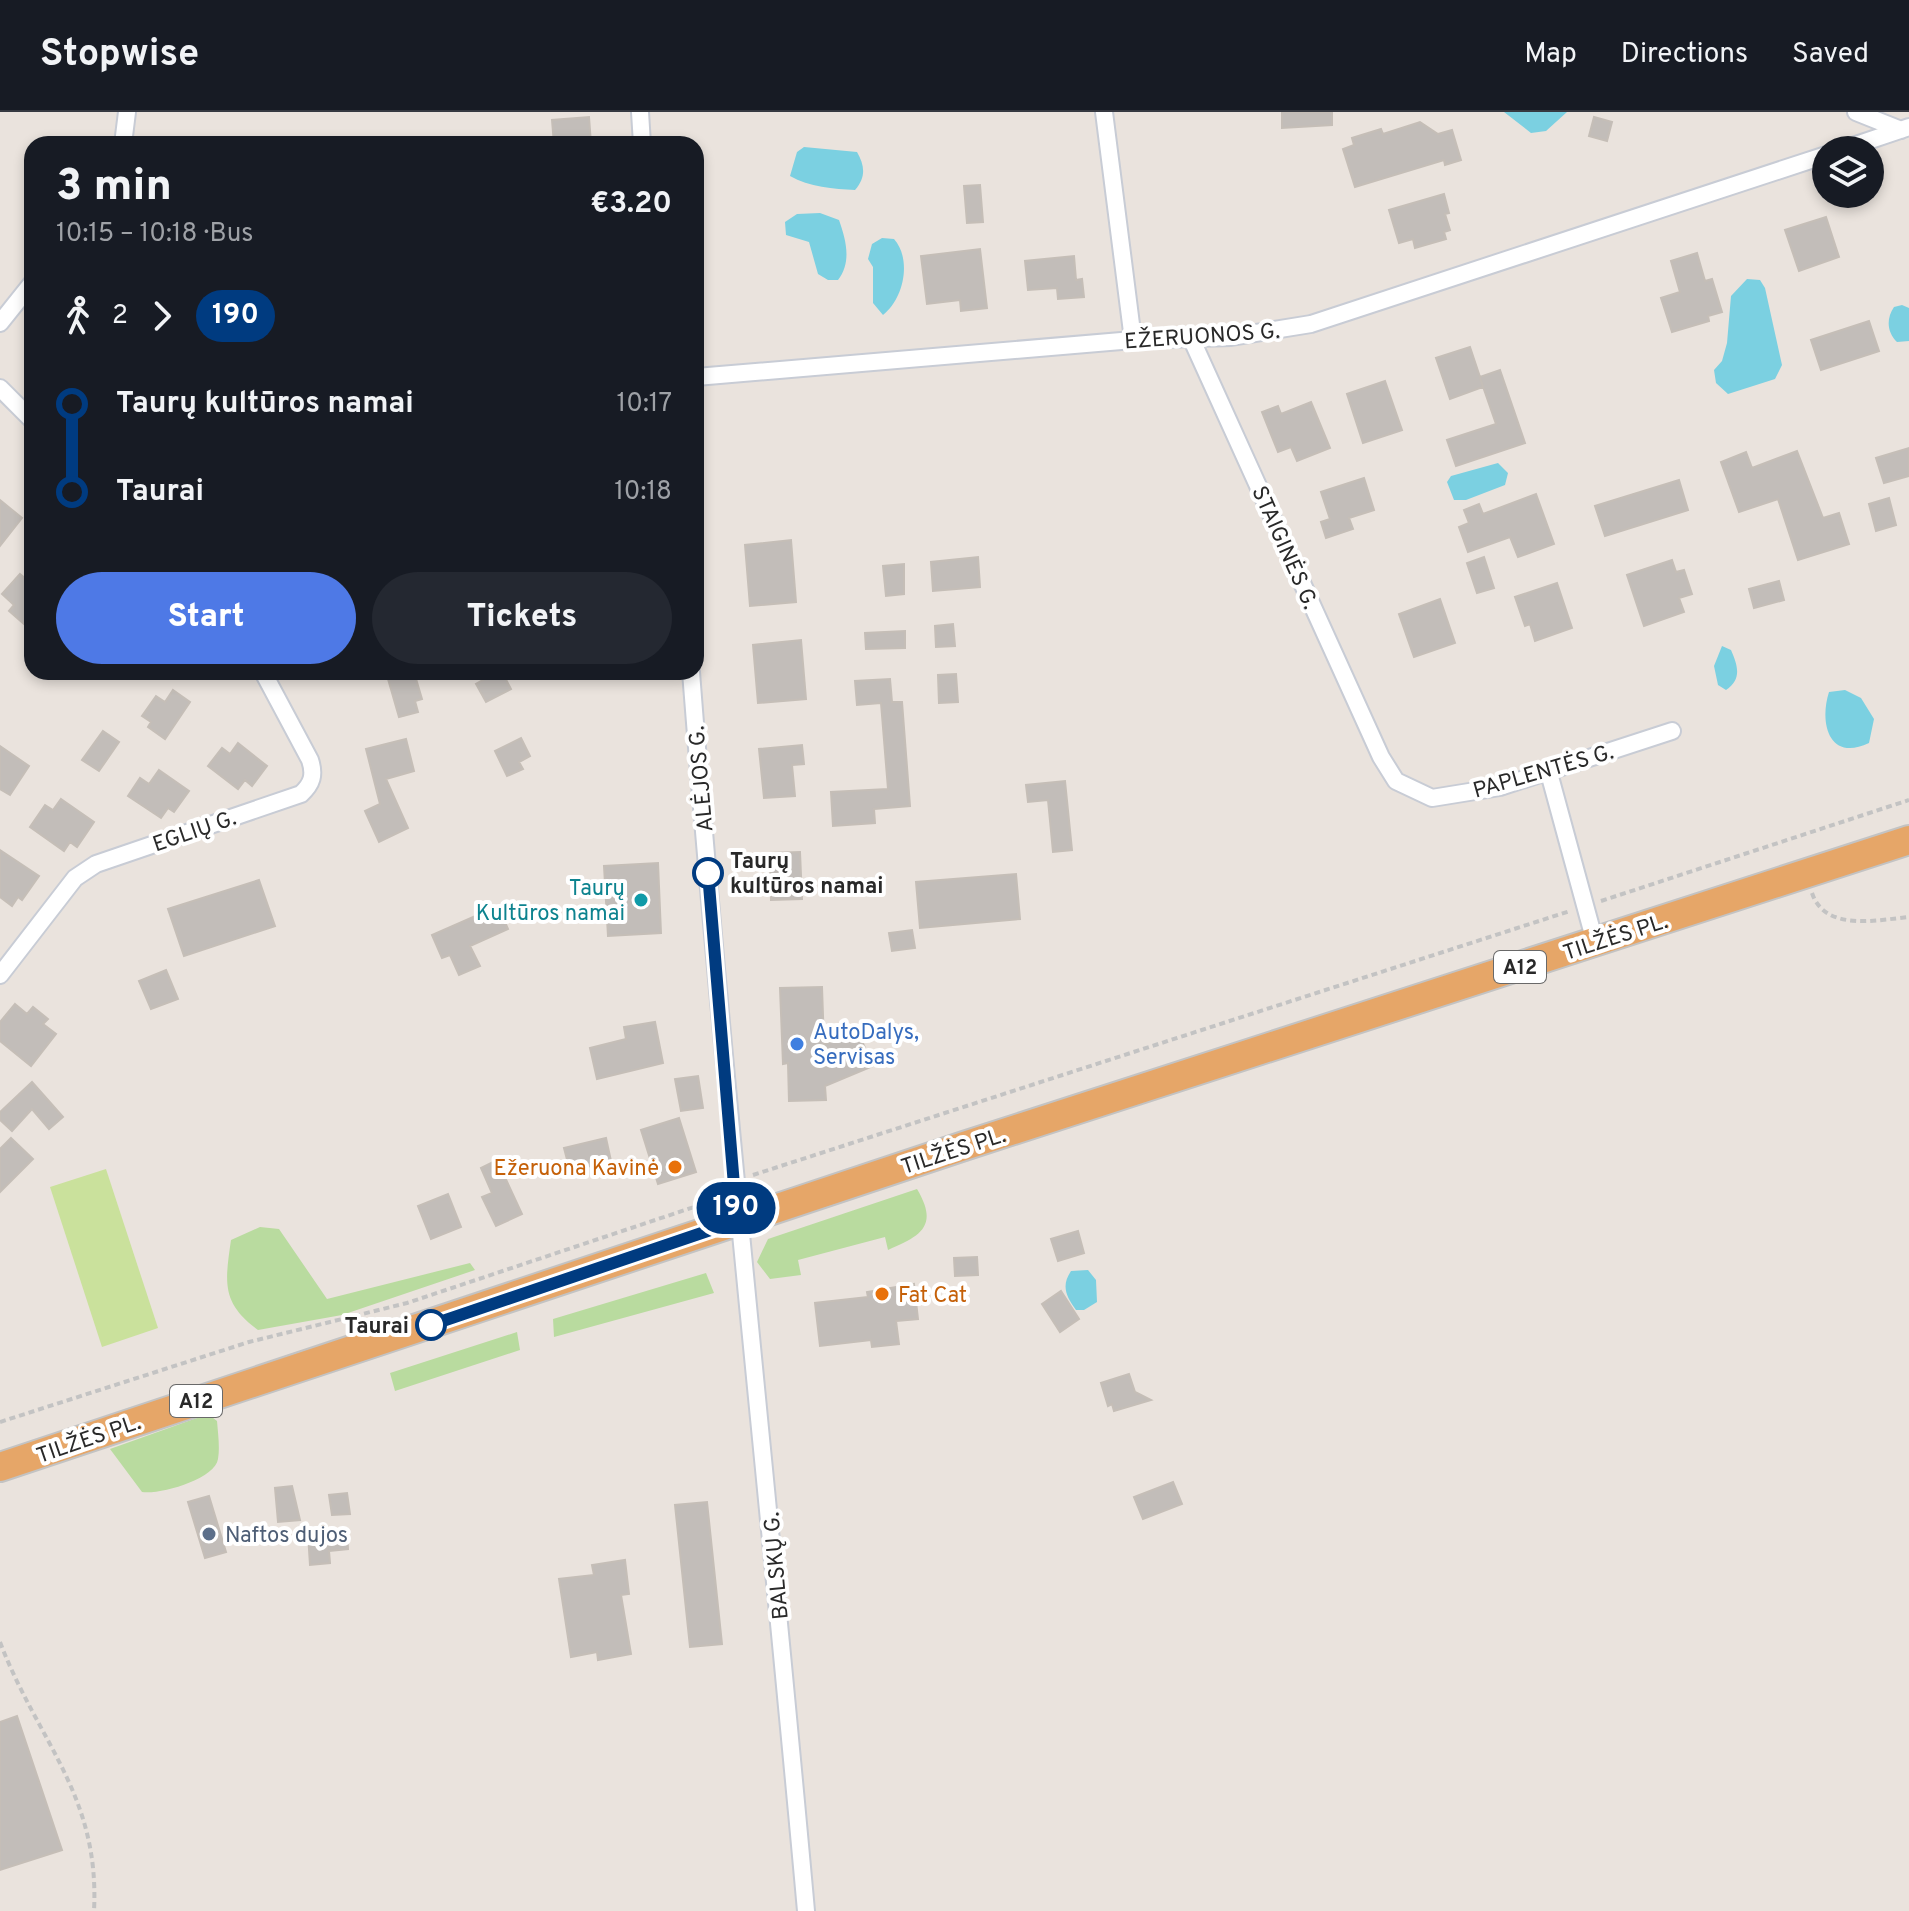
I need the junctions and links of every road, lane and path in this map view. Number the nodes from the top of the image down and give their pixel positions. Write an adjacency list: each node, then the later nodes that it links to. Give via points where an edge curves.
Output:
1 (127, 112): 6 (street)
2 (640, 112): 7 (street)
3 (1104, 112): 13 (street)
4 (1856, 112): 5 (street)
5 (1905, 128): 8 (street)
6 (124, 136)
7 (642, 136)
8 (1882, 136)
9 (1812, 160): 12 (street, EŽERUONOS G., via 1311,324 1260,334)
10 (24, 293): 11 (street)
11 (0, 323)
12 (1191, 338): 13 (street, EŽERUONOS G.); 20 (street, STAIGINĖS G.)
13 (1133, 340): 14 (street, EŽERUONOS G.)
14 (704, 376)
15 (0, 388): 16 (street)
16 (24, 412)
17 (267, 680): 28 (street, EGLIŲ G., via 310,760 314,772 308,788 96,864 75,878)
18 (692, 680): 29 (street, ALĖJOS G.)
19 (1672, 731): 21 (street, PAPLENTĖS G.)
20 (1381, 757): 21 (street, PAPLENTĖS G., via 1396,781 1432,798)
21 (1549, 773): 25 (street)
22 (1909, 800): 25 (path)
23 (1909, 840): 24 (highway, TILŽĖS PL. / A12)
24 (1805, 874): 26 (path, via 1816,903 1838,918); 27 (highway, TILŽĖS PL. / A12)
25 (1585, 906): 27 (street); 29 (path)
26 (1909, 917)
27 (1595, 942): 30 (highway, TILŽĖS PL. / A12)
28 (0, 975)
29 (734, 1179): 30 (street, ALĖJOS G.); 31 (path, via 719,1182 703,1204 407,1303 249,1342)
30 (737, 1221): 32 (highway, TILŽĖS PL. / A12); 35 (street, BALSKŲ G., via 766,1462)
31 (0, 1422)
32 (0, 1467)
33 (0, 1642): 34 (path, via 81,1808 94,1860)
34 (94, 1911)
35 (806, 1911)

